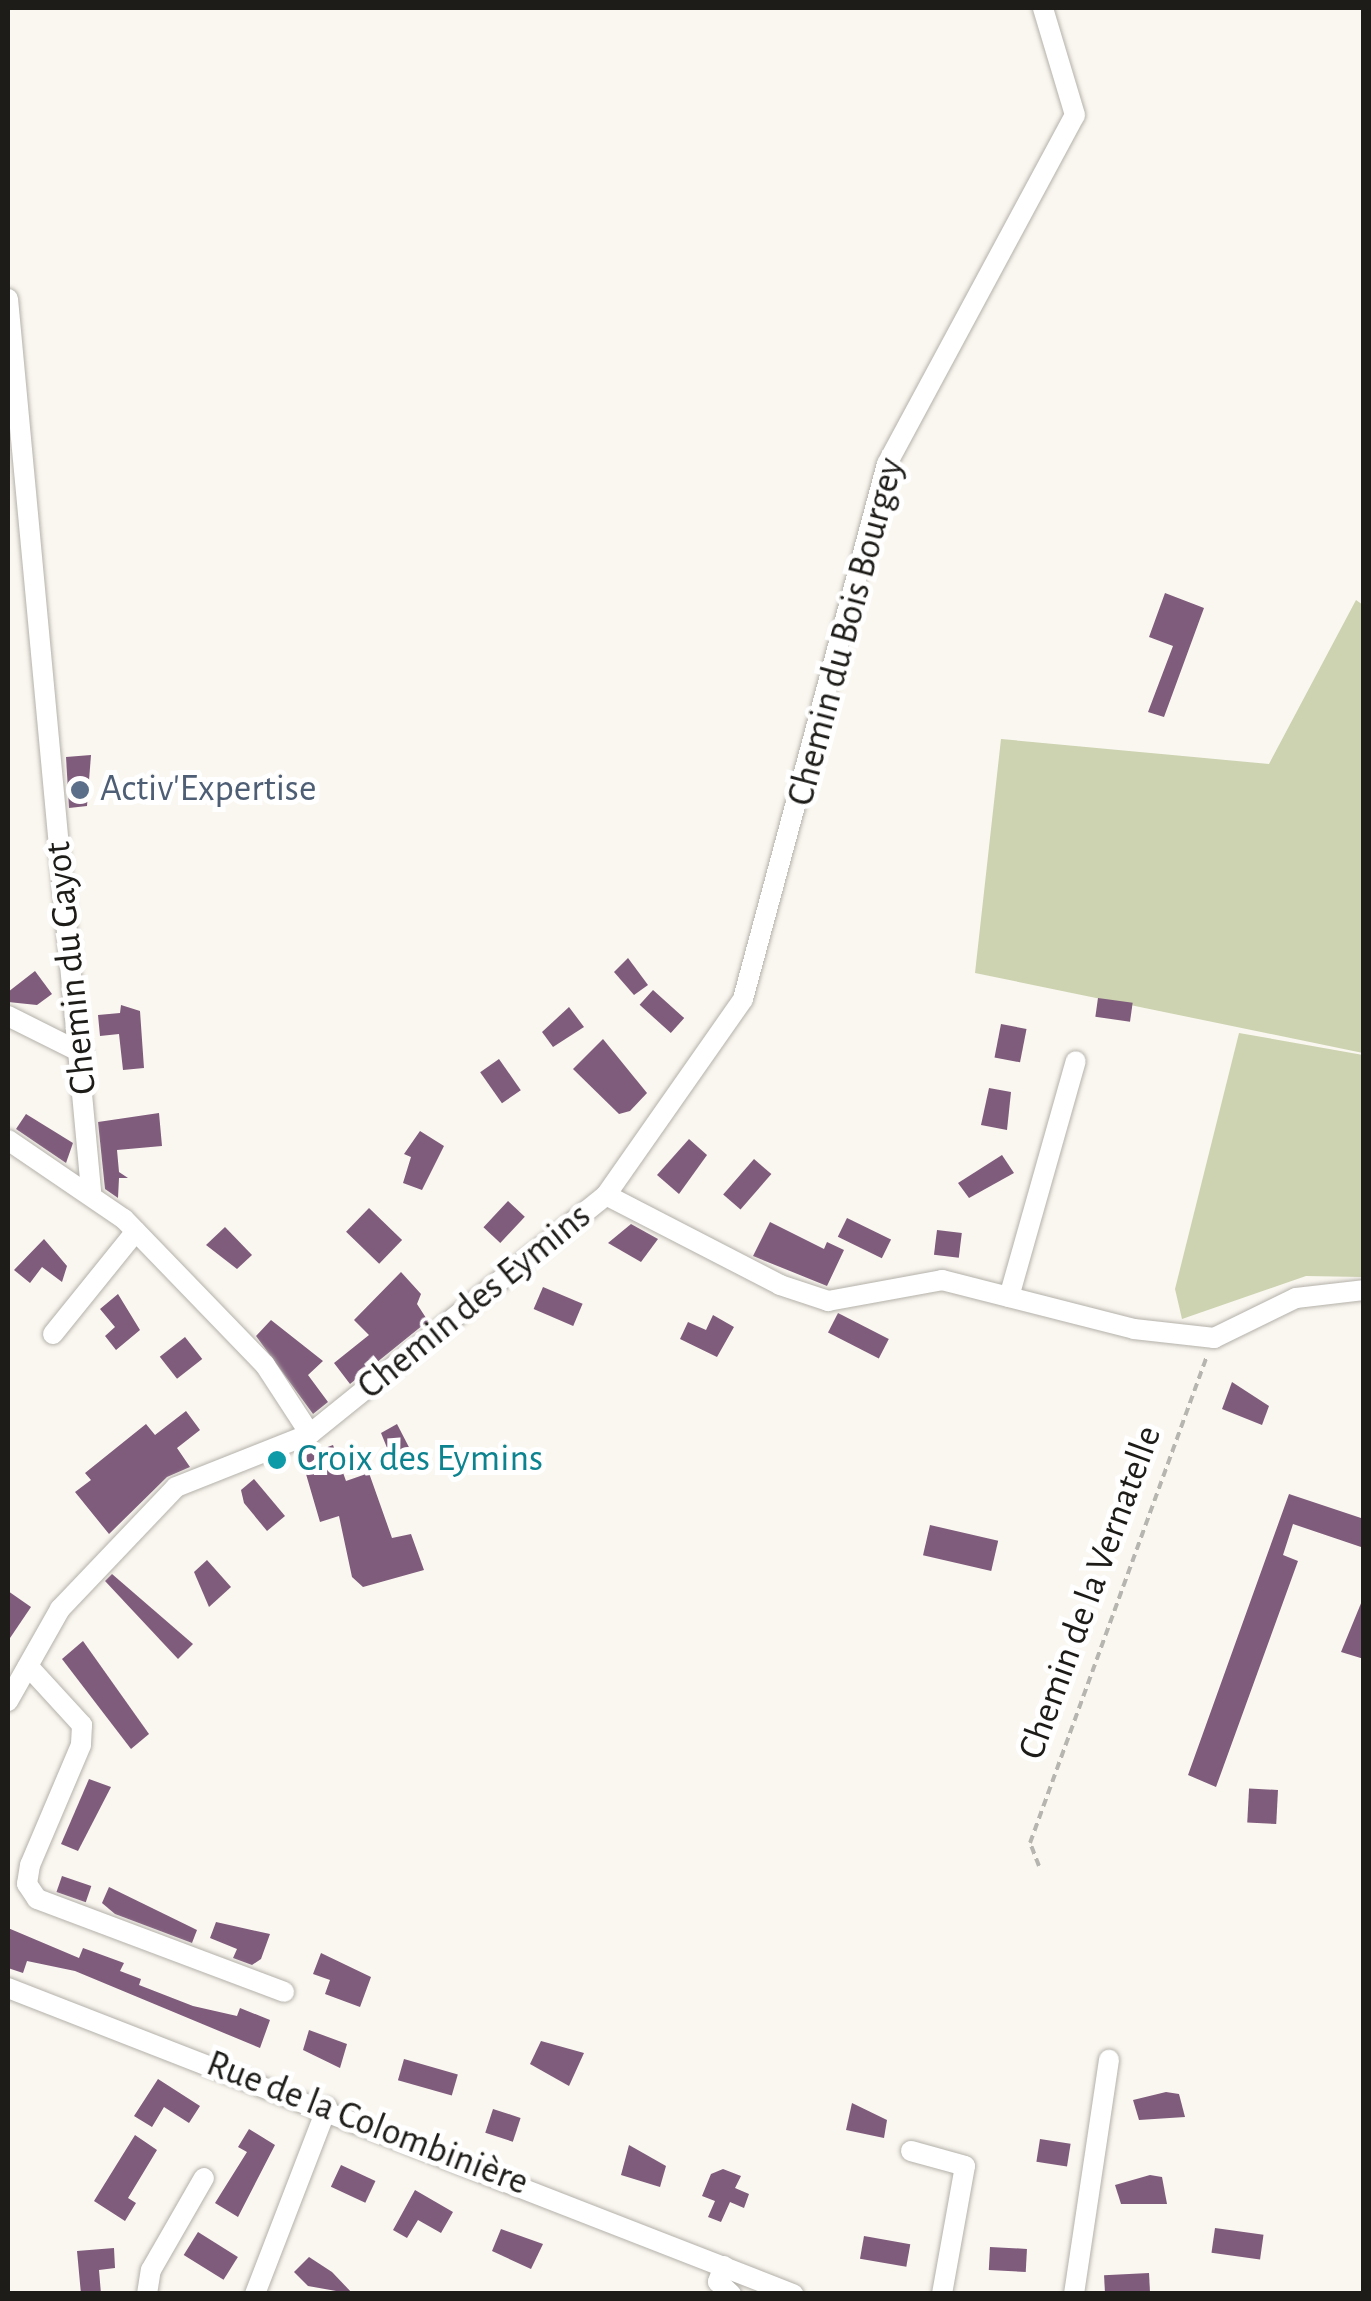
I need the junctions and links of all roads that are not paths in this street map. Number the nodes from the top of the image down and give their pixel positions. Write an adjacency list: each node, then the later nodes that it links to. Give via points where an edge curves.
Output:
1 (1043, 8): 8 (street, Chemin du Bois Bourgey, via 1075,115 887,464 744,999)
2 (8, 299): 4 (street, Chemin du Gayot)
3 (8, 1016): 4 (street)
4 (82, 1052): 7 (street, Chemin du Gayot)
5 (1076, 1061): 11 (street)
6 (8, 1140): 7 (street)
7 (91, 1191): 9 (street)
8 (606, 1196): 11 (street, Chemin des Eymins, via 780,1286 828,1302 942,1280); 13 (street, Chemin des Eymins)
9 (136, 1232): 12 (street); 13 (street, via 265,1365)
10 (1364, 1290): 11 (street, Chemin des Eymins, via 1296,1298 1214,1338 1134,1329)
11 (1008, 1296)
12 (53, 1334)
13 (310, 1434): 14 (street, Chemin des Eymins, via 176,1487 60,1609)
14 (28, 1666): 15 (street, Chemin des Eymins); 17 (street, via 82,1725 81,1745 30,1865 27,1884 36,1899)
15 (8, 1701)
16 (8, 1988): 19 (street, Rue de la Colombinière)
17 (284, 1992)
18 (1109, 2060): 28 (street)
19 (327, 2107): 22 (street, Rue de la Colombinière); 24 (street)
20 (911, 2151): 27 (street, via 966,2166)
21 (204, 2178): 23 (street, via 151,2270)
22 (724, 2266): 25 (street, via 718,2282); 26 (street, Rue de la Colombinière)
23 (147, 2294)
24 (255, 2294)
25 (730, 2294)
26 (794, 2294)
27 (942, 2294)
28 (1074, 2294)

